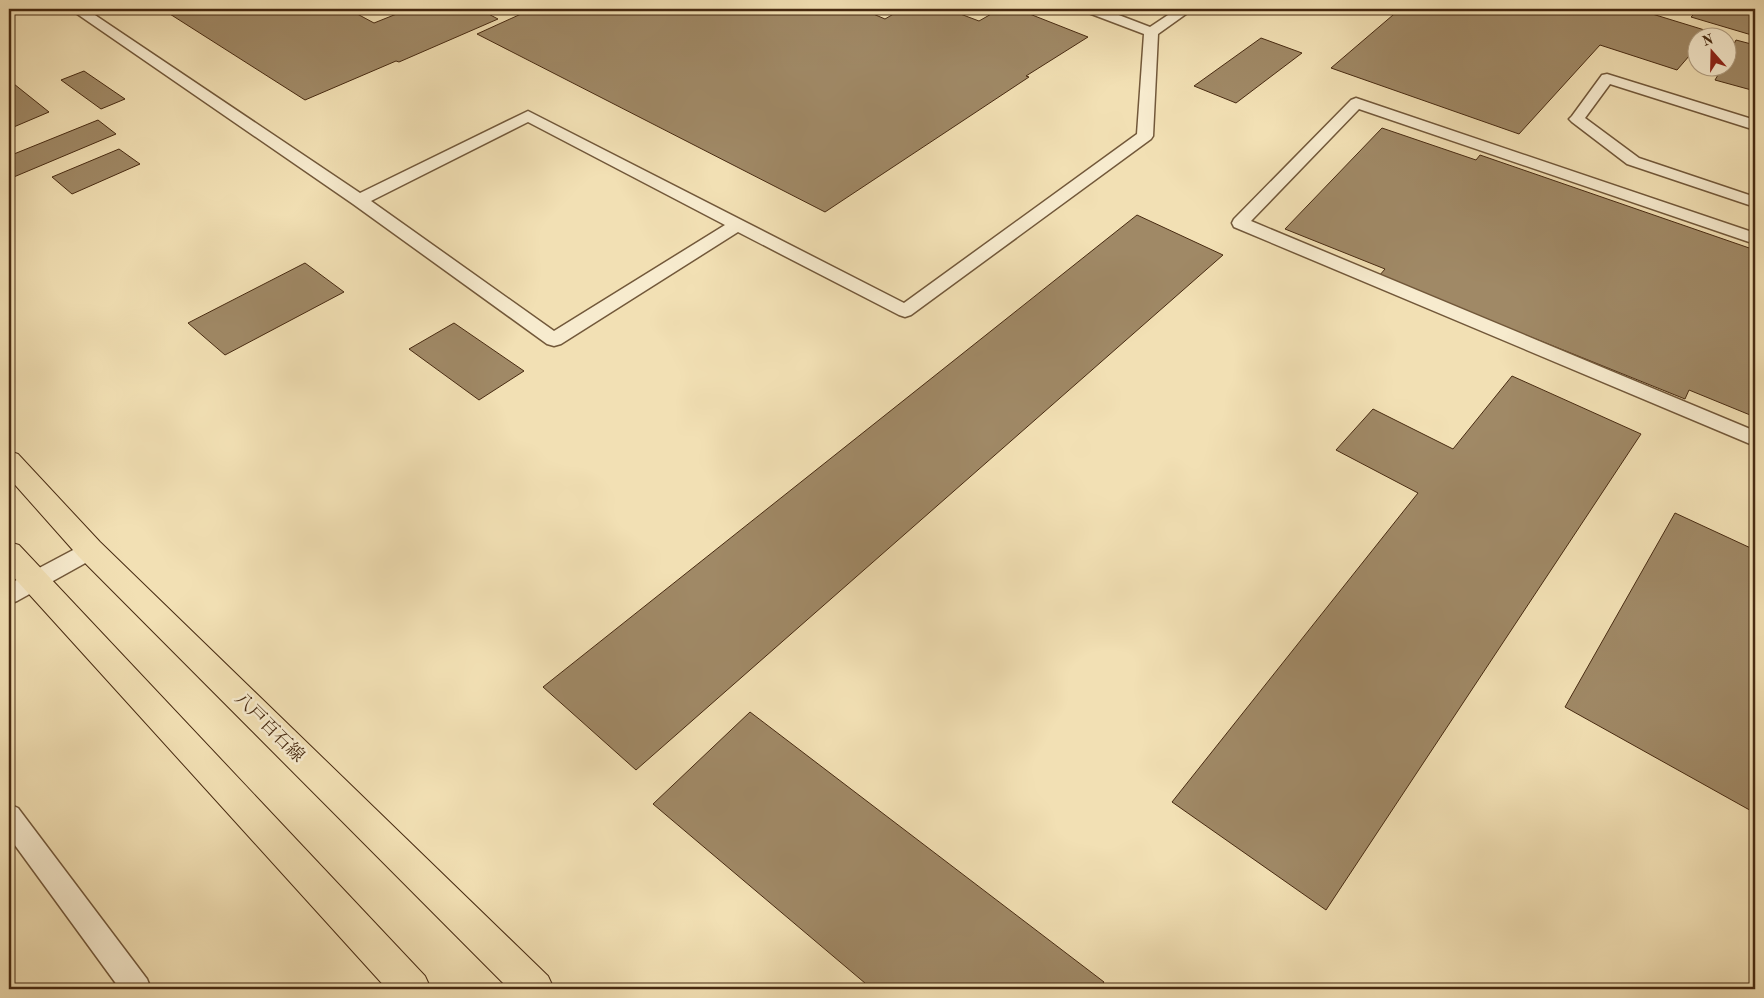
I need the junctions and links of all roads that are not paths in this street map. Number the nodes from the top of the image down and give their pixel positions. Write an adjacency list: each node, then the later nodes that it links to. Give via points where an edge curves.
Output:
1 (77, 9): 6 (lane)
2 (1091, 9): 4 (lane)
3 (1186, 9): 4 (lane)
4 (1151, 32): 8 (lane, via 1145,136 904,311)
5 (1755, 125): 7 (lane, via 1607,78 1577,119 1633,161)
6 (359, 200): 8 (lane, via 528,116); 8 (lane, via 554,340)
7 (1755, 202)
8 (737, 225)
9 (1755, 239): 10 (lane, via 1356,103 1240,223)
10 (1755, 439)
11 (9, 461): 12 (main road, 八戸百石線)
12 (90, 550): 14 (lane); 18 (main road, 八戸百石線)
13 (9, 554): 14 (main road)
14 (20, 588): 17 (main road)
15 (9, 816): 16 (lane)
16 (137, 989)
17 (412, 989)
18 (536, 989)

